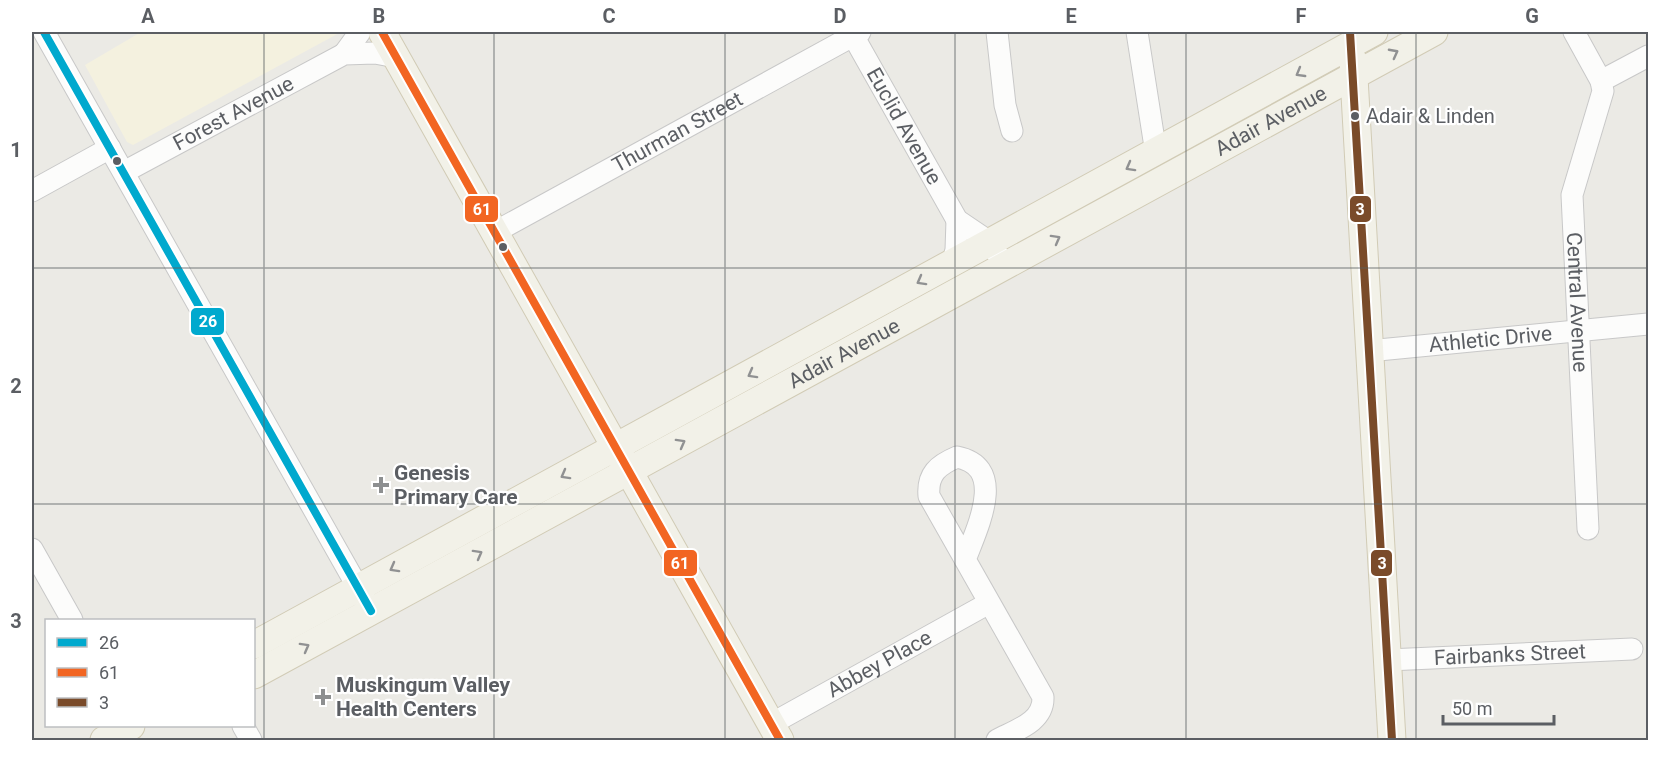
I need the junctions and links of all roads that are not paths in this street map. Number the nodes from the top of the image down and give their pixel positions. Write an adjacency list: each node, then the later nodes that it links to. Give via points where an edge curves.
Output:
1 (44, 32): 15 (street)
2 (377, 32): 9 (street, Forest Avenue); 11 (main road)
3 (997, 32): 14 (street, via 1005,105)
4 (1137, 32): 16 (street)
5 (1434, 32): 12 (main road, Adair Avenue, one-way to 5)
6 (1574, 32): 13 (street)
7 (854, 33): 19 (street, Euclid Avenue); 20 (street, Thurman Street)
8 (1359, 36): 12 (main road); 16 (main road, Adair Avenue, one-way to 16)
9 (344, 54): 11 (street, Forest Avenue); 17 (street, Forest Avenue)
10 (1648, 56): 13 (street)
11 (396, 57): 20 (main road)
12 (1354, 74): 23 (main road, Adair Avenue, one-way to 12); 26 (main road)
13 (1601, 81): 25 (street, Central Avenue, via 1603,91 1572,195)
14 (1012, 131)
15 (110, 148): 17 (street); 18 (street)
16 (1156, 153): 21 (main road, Adair Avenue, one-way to 21)
17 (124, 172): 32 (street)
18 (32, 191)
19 (957, 220): 21 (street, Euclid Avenue); 22 (street)
20 (495, 231): 27 (main road)
21 (991, 243): 22 (main road, Adair Avenue); 23 (street, Euclid Avenue)
22 (952, 264): 27 (main road, Adair Avenue, one-way to 27)
23 (1005, 267): 28 (main road, Adair Avenue, one-way to 23)
24 (1648, 324): 25 (street, Athletic Drive)
25 (1580, 330): 26 (street, Athletic Drive); 29 (street, Central Avenue)
26 (1368, 351): 38 (main road)
27 (616, 447): 28 (main road); 32 (main road, Adair Avenue, one-way to 32)
28 (629, 471): 34 (main road, Adair Avenue, one-way to 28); 42 (main road)
29 (1588, 529)
30 (32, 549): 35 (street)
31 (965, 560): 33 (street)
32 (358, 588): 34 (street); 36 (main road, Adair Avenue)
33 (989, 603): 42 (street, Abbey Place); 45 (street, via 1043,696 1043,706 1036,718)
34 (371, 611): 39 (main road, Adair Avenue, one-way to 34)
35 (71, 619)
36 (255, 644)
37 (1632, 649): 38 (street, Fairbanks Street)
38 (1388, 660): 46 (main road)
39 (255, 674)
40 (129, 727): 43 (main road)
41 (244, 727): 44 (street)
42 (775, 736)
43 (104, 741)
44 (251, 741)
45 (997, 741)
46 (1392, 741)

